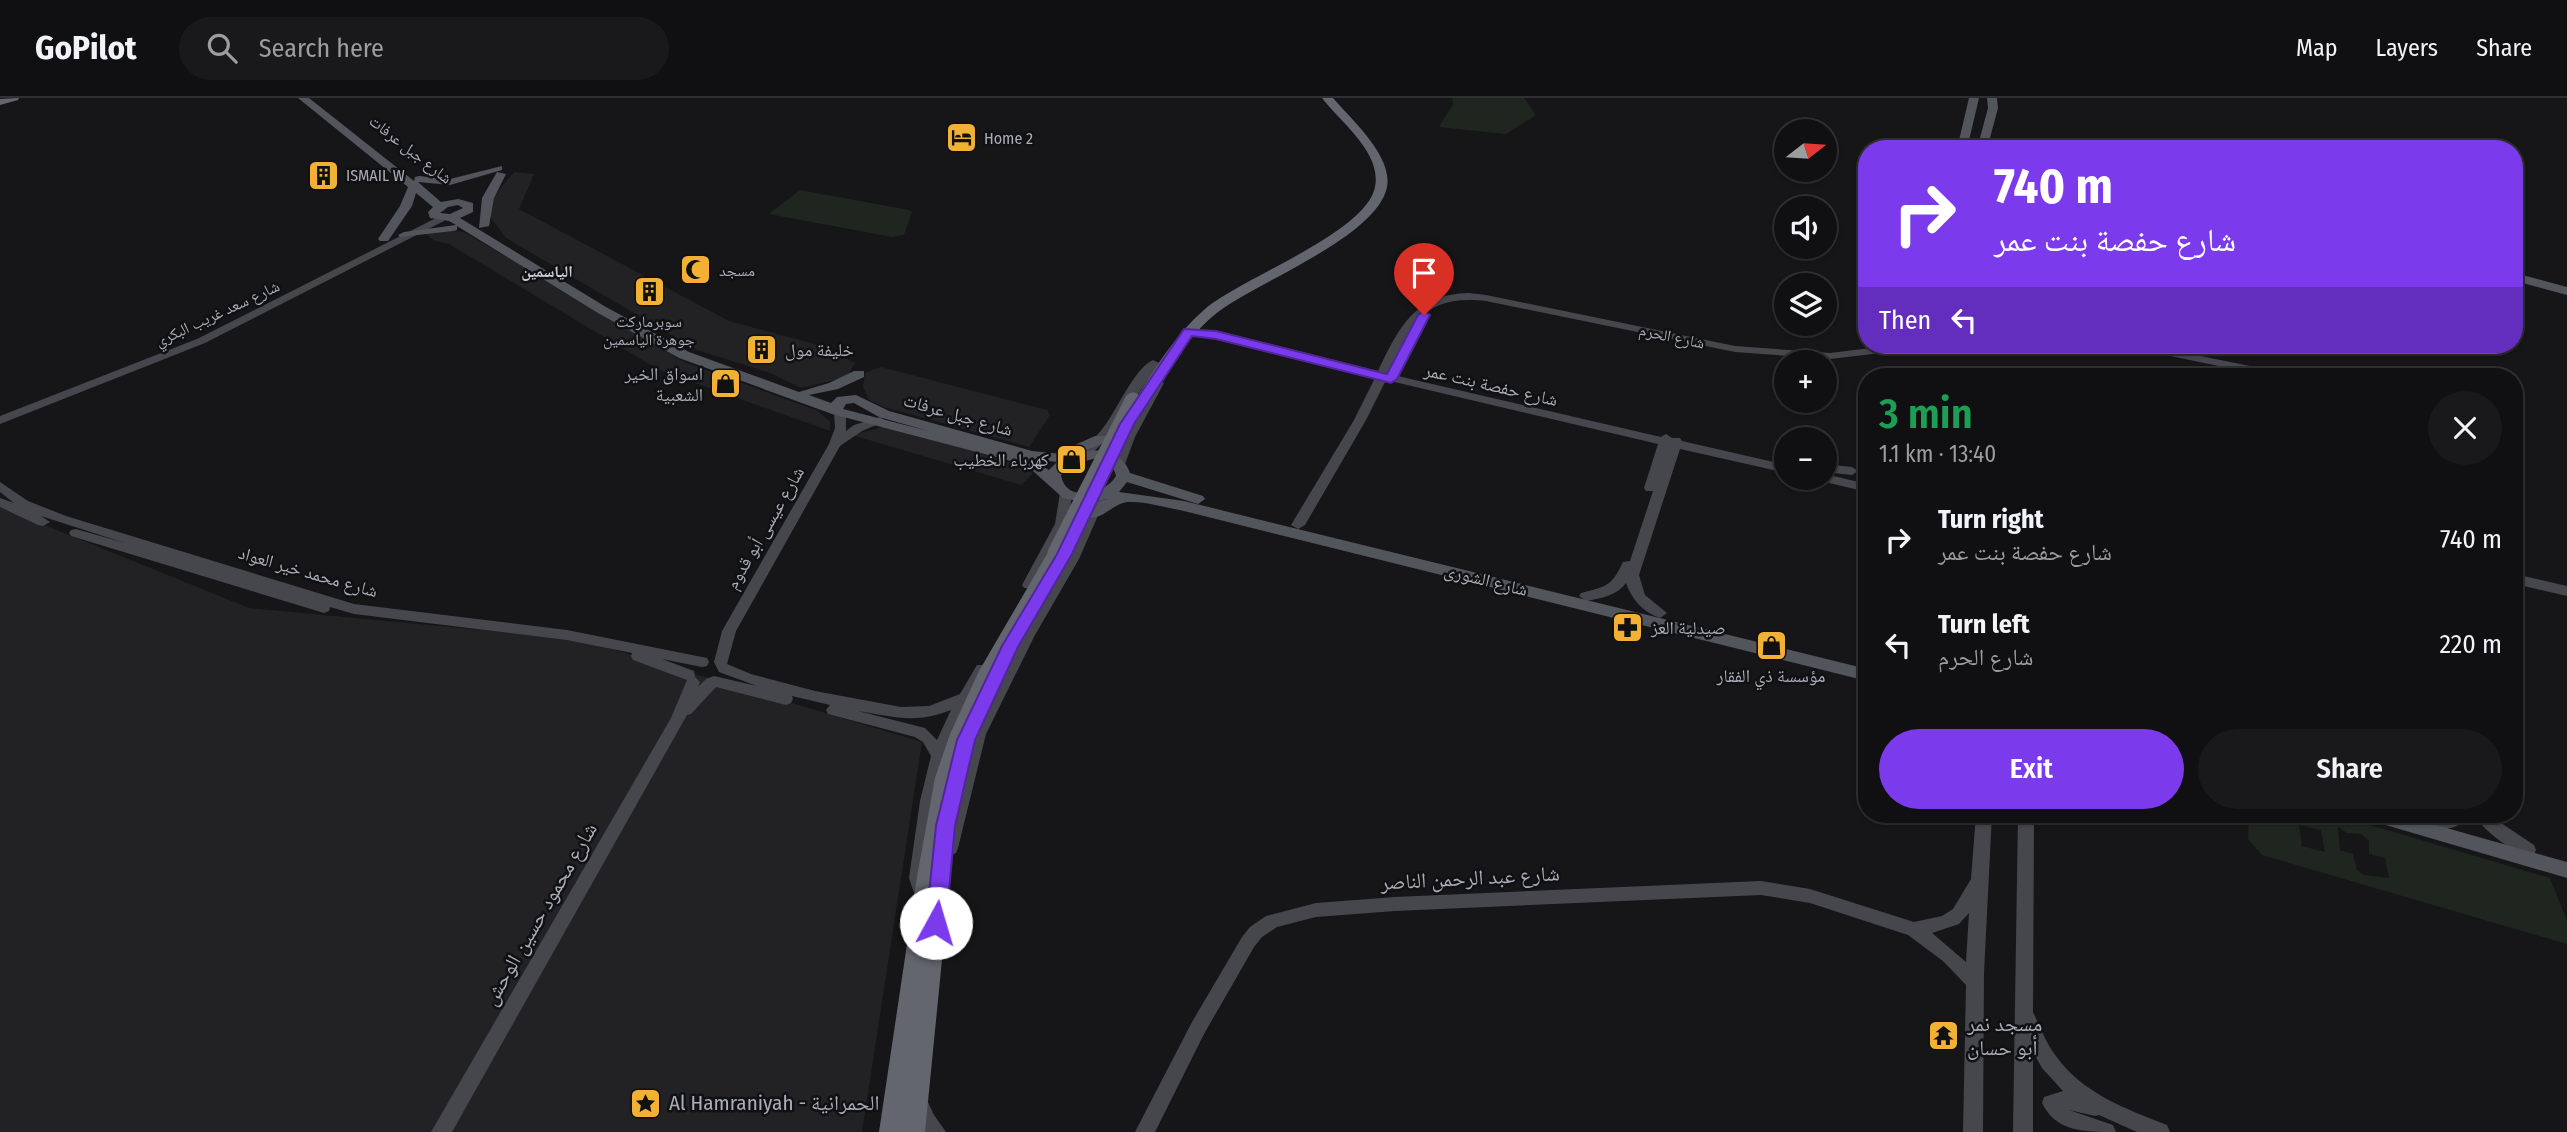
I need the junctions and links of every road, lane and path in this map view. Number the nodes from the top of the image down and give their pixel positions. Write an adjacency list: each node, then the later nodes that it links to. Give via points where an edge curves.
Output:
1 (16, 98): 8 (highway)
2 (303, 98): 11 (main road, شارع جبل عرفات)
3 (316, 98): 11 (main road, شارع جبل عرفات)
4 (1315, 98): 24 (highway, via 1365,162 1369,177 1366,196 1312,242 1204,303 1189,317)
5 (1327, 98): 20 (highway, via 1377,163 1381,184 1376,200 1350,226 1226,299)
6 (1974, 98): 9 (main road)
7 (1992, 98): 10 (main road)
8 (0, 103)
9 (1964, 140)
10 (1984, 140)
11 (416, 182): 12 (main road, شارع جبل عرفات); 13 (main road, via 450,182 500,171); 15 (main road)
12 (443, 212): 13 (main road, شارع جبل عرفات); 13 (main road, شارع جبل عرفات, via 466,213); 14 (street, شارع سعد غريب البكري); 15 (street, شارع سعد غريب البكري)
13 (478, 228): 14 (main road, via 437,228); 28 (main road, شارع جبل عرفات, via 678,345); 29 (main road, شارع جبل عرفات, via 602,310 684,355)
14 (404, 235): 31 (street, شارع سعد غريب البكري, via 201,341)
15 (384, 239): 30 (street, شارع سعد غريب البكري, via 201,334)
16 (2523, 278): 18 (main road)
17 (2523, 288): 19 (main road)
18 (2567, 291)
19 (2567, 300)
20 (1200, 320): 21 (highway); 27 (street, شارع حفصة بنت عمر, via 1217,332)
21 (1189, 332): 24 (highway); 27 (street, شارع حفصة بنت عمر)
22 (1858, 353): 27 (street, شارع الحرم, via 1806,356 1735,349 1479,297 1451,298 1425,308)
23 (2176, 354): 25 (street)
24 (1158, 365): 33 (street, via 1137,382); 34 (street, via 1156,387); 53 (highway)
25 (2245, 368)
26 (859, 374): 28 (main road)
27 (1388, 375): 35 (street, شارع حفصة بنت عمر); 52 (street, شارع الحرم)
28 (805, 392): 29 (main road, شارع جبل عرفات)
29 (839, 408): 32 (main road, شارع جبل عرفات); 36 (street, شارع عيسى أبو قدوم, via 841,428); 38 (main road, شارع جبل عرفات, via 856,399 884,414)
30 (0, 414)
31 (0, 420)
32 (880, 421): 36 (street, شارع عيسى أبو قدوم, via 858,428); 38 (main road, شارع جبل عرفات)
33 (1102, 437): 34 (street, via 1112,445); 37 (street); 38 (main road)
34 (1129, 437): 41 (street)
35 (1670, 442): 39 (street, شارع حفصة بنت عمر); 56 (street, via 1622,581 1608,592); 57 (street, via 1632,575 1639,599)
36 (835, 444): 58 (street, شارع عيسى أبو قدوم)
37 (1076, 457): 38 (main road, شارع جبل عرفات); 41 (main road, via 1110,457); 46 (main road, via 1055,474)
38 (1041, 461): 46 (main road, شارع جبل عرفات)
39 (1774, 464)
40 (1837, 469): 42 (street)
41 (1121, 470): 47 (main road, شارع الشورى); 48 (main road, via 1117,487)
42 (1852, 471)
43 (1837, 479): 44 (street)
44 (1858, 484)
45 (0, 486): 59 (street, شارع محمد خير العواد, via 23,503 61,519 346,607 567,635)
46 (1061, 488): 48 (main road, via 1083,498); 50 (street)
47 (1140, 494): 48 (main road, شارع الشورى); 51 (main road, via 1104,505); 52 (main road, شارع الشورى); 62 (main road, شارع الشورى)
48 (1102, 495): 51 (street)
49 (0, 502): 63 (street, شارع محمد خير العواد, via 38,521 131,552 332,611 577,640 634,654)
50 (1065, 513): 51 (street, via 1083,508); 65 (street, via 1055,540)
51 (1091, 518): 80 (street, via 982,724)
52 (1301, 526): 56 (main road, شارع الشورى)
53 (1060, 553): 80 (highway, via 966,740 946,826); 82 (highway, via 988,671 959,734 940,800)
54 (2523, 581): 55 (street)
55 (2567, 591)
56 (1586, 596): 57 (main road, شارع الشورى)
57 (1660, 613): 60 (main road, شارع الشورى)
58 (729, 631): 59 (street, شارع عيسى أبو قدوم); 61 (street, شارع عيسى أبو قدوم)
59 (703, 661): 61 (street, شارع محمد خير العواد); 63 (street, شارع عيسى أبو قدوم)
60 (1858, 663)
61 (723, 665): 64 (street, شارع محمود حسين الوحش, via 722,675); 66 (street, via 747,678 815,697 901,713)
62 (1858, 673)
63 (691, 678): 64 (street, via 701,684); 67 (street, شارع محمود حسين الوحش)
64 (713, 682): 67 (street, شارع محمود حسين الوحش); 68 (street)
65 (965, 698): 66 (street); 69 (street)
66 (930, 712): 68 (street, via 935,724)
67 (678, 719): 88 (street, شارع محمود حسين الوحش)
68 (920, 732): 69 (street)
69 (939, 756): 82 (street, via 917,878)
70 (1983, 823): 81 (street)
71 (2026, 823): 85 (street)
72 (2403, 823): 79 (main road)
73 (2435, 823): 76 (main road)
74 (2442, 823): 76 (street)
75 (2490, 823): 77 (street)
76 (2438, 824): 77 (main road)
77 (2528, 850): 78 (main road)
78 (2567, 861)
79 (2567, 870)
80 (941, 872): 86 (highway)
81 (1978, 877): 83 (street, via 1956,918); 84 (street)
82 (924, 894): 89 (highway)
83 (1914, 929): 84 (street, شارع عبد الرحمن الناصر); 92 (street, شارع عبد الرحمن الناصر, via 1810,896 1761,888 1395,904 1284,917 1256,932 1248,942)
84 (1975, 983): 93 (street)
85 (2022, 1003): 87 (street, via 2036,1045 2048,1062 2062,1079); 94 (street)
86 (917, 1100): 90 (highway); 91 (street)
87 (2103, 1109): 95 (street, via 2064,1100 2051,1103 2062,1117); 96 (street)
88 (441, 1132)
89 (891, 1132)
90 (913, 1132)
91 (936, 1132)
92 (1144, 1132)
93 (1973, 1132)
94 (2023, 1132)
95 (2105, 1132)
96 (2160, 1132)

